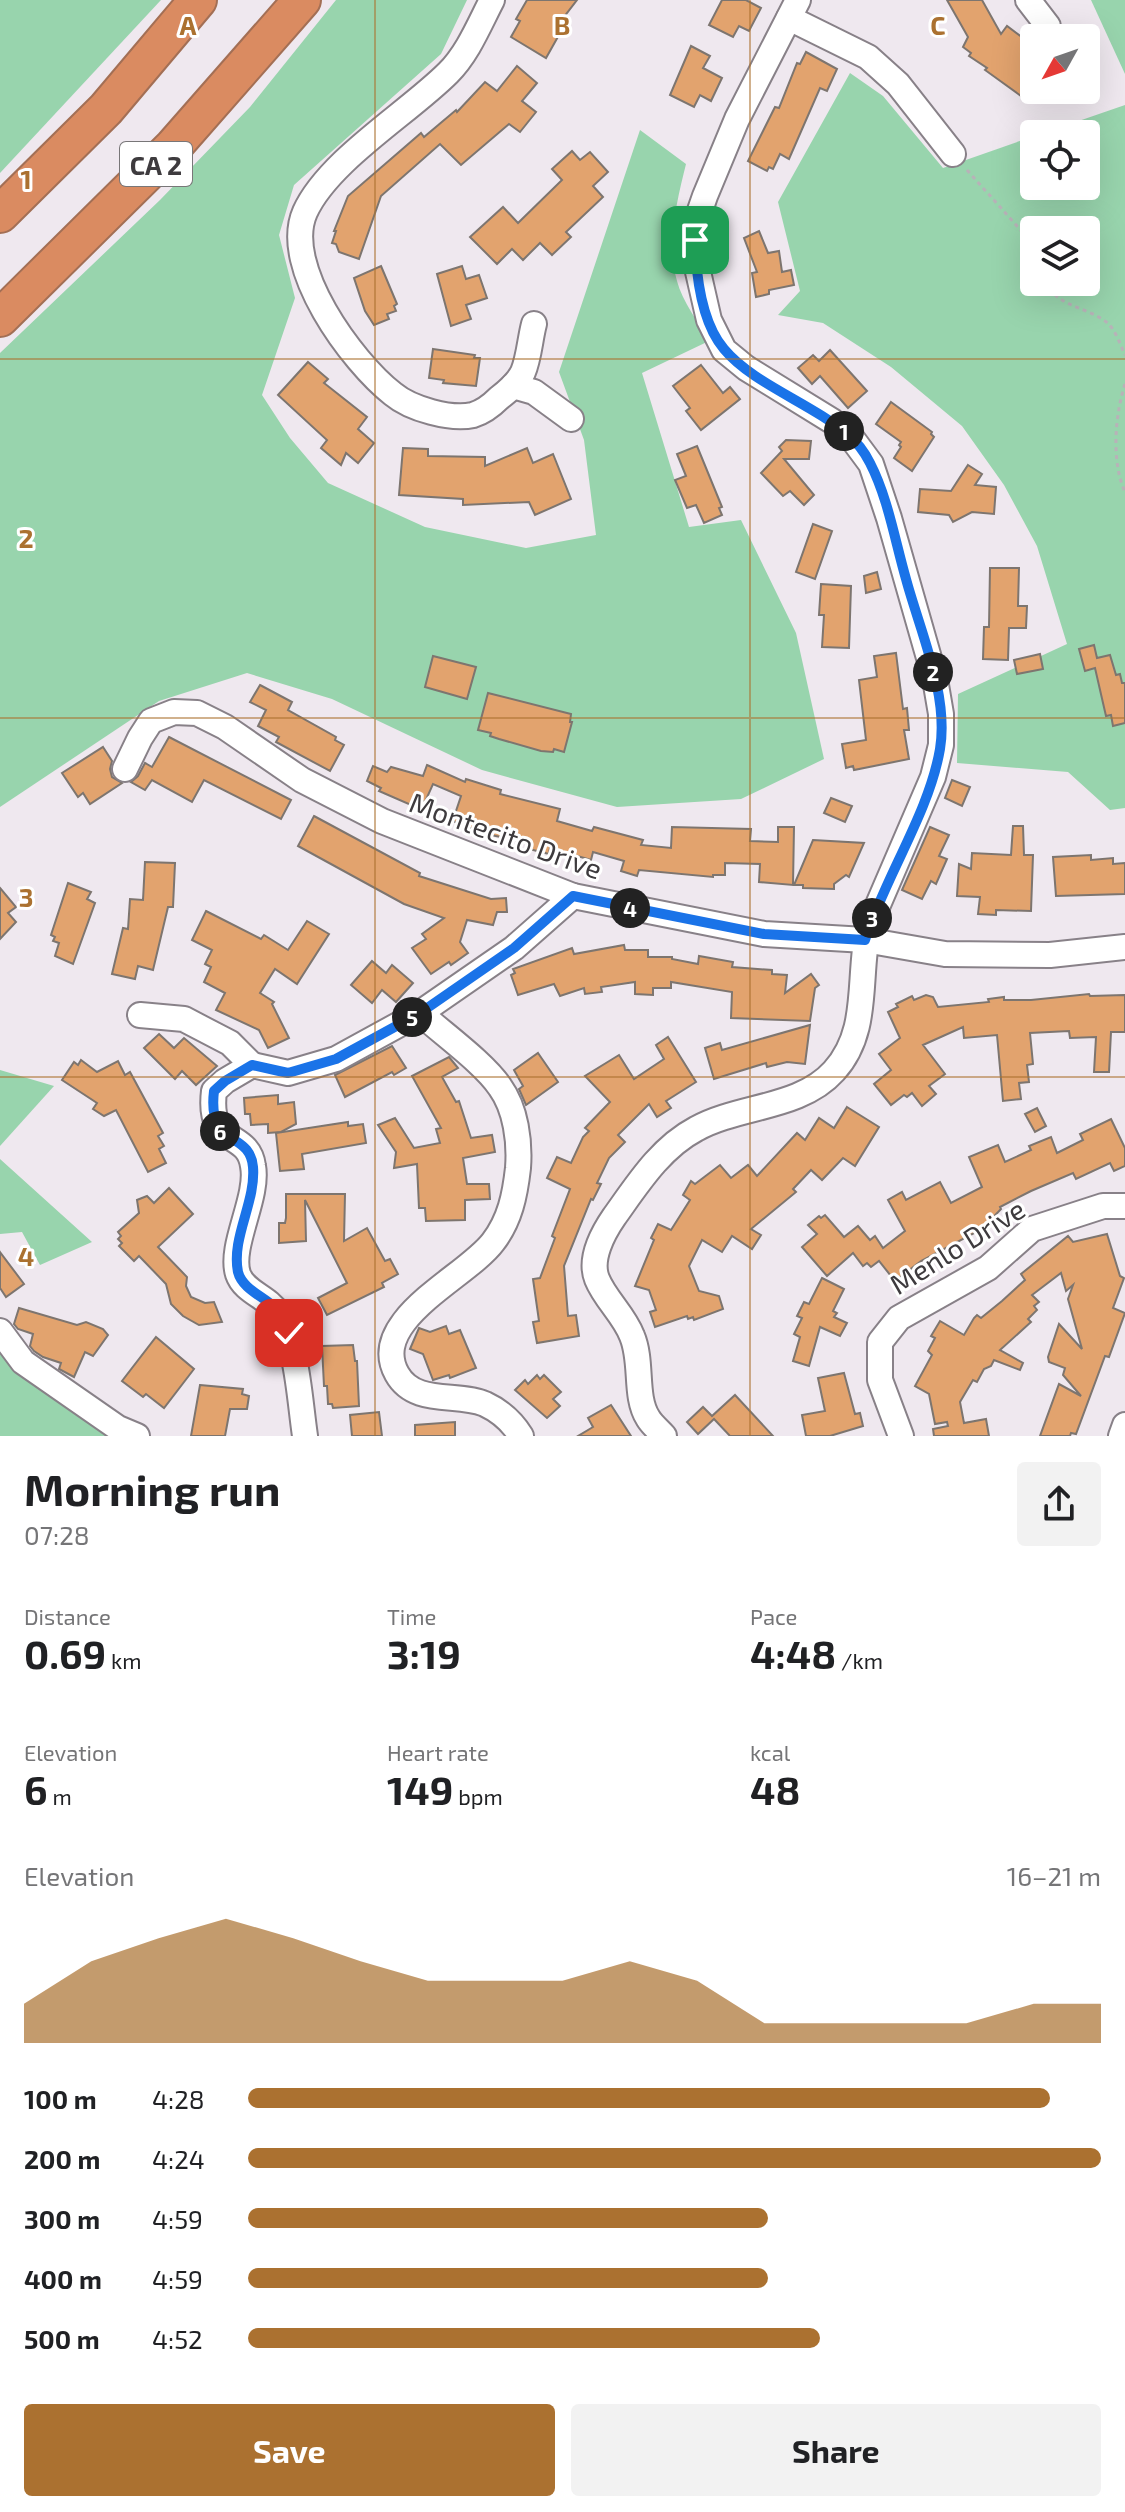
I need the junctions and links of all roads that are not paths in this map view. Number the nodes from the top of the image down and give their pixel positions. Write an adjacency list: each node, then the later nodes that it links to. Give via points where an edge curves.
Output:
1 (198, 0): 8 (highway, CA 2, via 106,109)
2 (302, 0): 9 (highway, CA 2, via 173,147)
3 (492, 0): 11 (street, via 450,71 325,180 304,213 300,234 320,306 357,360 395,396 436,414 473,415)
4 (1028, 0): 6 (street)
5 (794, 9): 7 (street, via 868,57 898,84); 15 (street, via 737,119 705,196 697,219 696,263 709,320 724,350 832,421 871,464 935,679 941,745 933,777)
6 (1046, 24)
7 (953, 154)
8 (0, 214)
9 (0, 318)
10 (534, 324): 11 (street, via 523,371)
11 (513, 386): 12 (street, via 534,392)
12 (571, 419)
13 (125, 769): 14 (street, Montecito Drive, via 145,729 158,717 197,713 302,780 382,821)
14 (573, 896): 15 (street, Montecito Drive, via 764,934); 17 (street, via 514,948)
15 (865, 940): 16 (street, Montecito Drive, via 945,954 999,956); 26 (street, via 859,1025 833,1072 800,1094 728,1115 683,1136 648,1170 601,1241 597,1280 632,1336 643,1407)
16 (1125, 947)
17 (420, 1013): 19 (street, via 336,1059 288,1073); 25 (street, via 500,1086 514,1118 519,1154 508,1219 471,1265 396,1331 391,1353 397,1374 411,1389 485,1404)
18 (140, 1015): 19 (street, via 184,1019 230,1043)
19 (252, 1065): 24 (street, via 214,1091 212,1111 219,1130 244,1146 254,1165 237,1255 239,1275 275,1307 289,1333)
20 (1125, 1206): 27 (street, Menlo Drive, via 1103,1206 1032,1229 988,1268 899,1318 880,1342 880,1380)
21 (0, 1331): 23 (street, via 23,1362)
22 (1125, 1425): 28 (street)
23 (137, 1436)
24 (305, 1436)
25 (521, 1436)
26 (664, 1436)
27 (901, 1436)
28 (1121, 1436)

